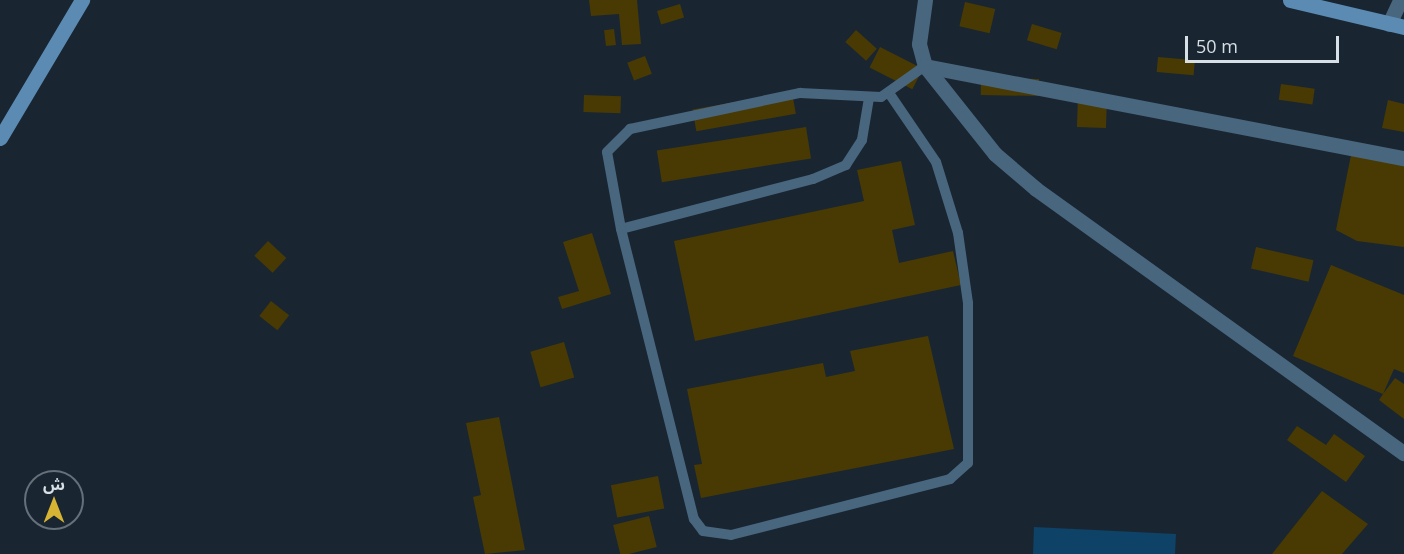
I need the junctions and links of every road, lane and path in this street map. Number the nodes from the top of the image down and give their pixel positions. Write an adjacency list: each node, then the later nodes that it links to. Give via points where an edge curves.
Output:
1 (82, 0): 9 (main road)
2 (925, 0): 6 (street, via 919,44)
3 (1290, 0): 5 (main road)
4 (1400, 0): 5 (street)
5 (1397, 25)
6 (925, 66): 7 (lane); 10 (street); 12 (street, via 995,154 1036,189)
7 (890, 93): 8 (lane); 11 (lane, via 936,162 958,233 970,368 970,452 963,473 731,535 703,531 694,519)
8 (869, 98): 11 (lane, via 862,140 846,165 813,179); 11 (lane, via 800,93 630,129 608,152 606,170)
9 (0, 138)
10 (1404, 159)
11 (621, 229)
12 (1404, 453)

